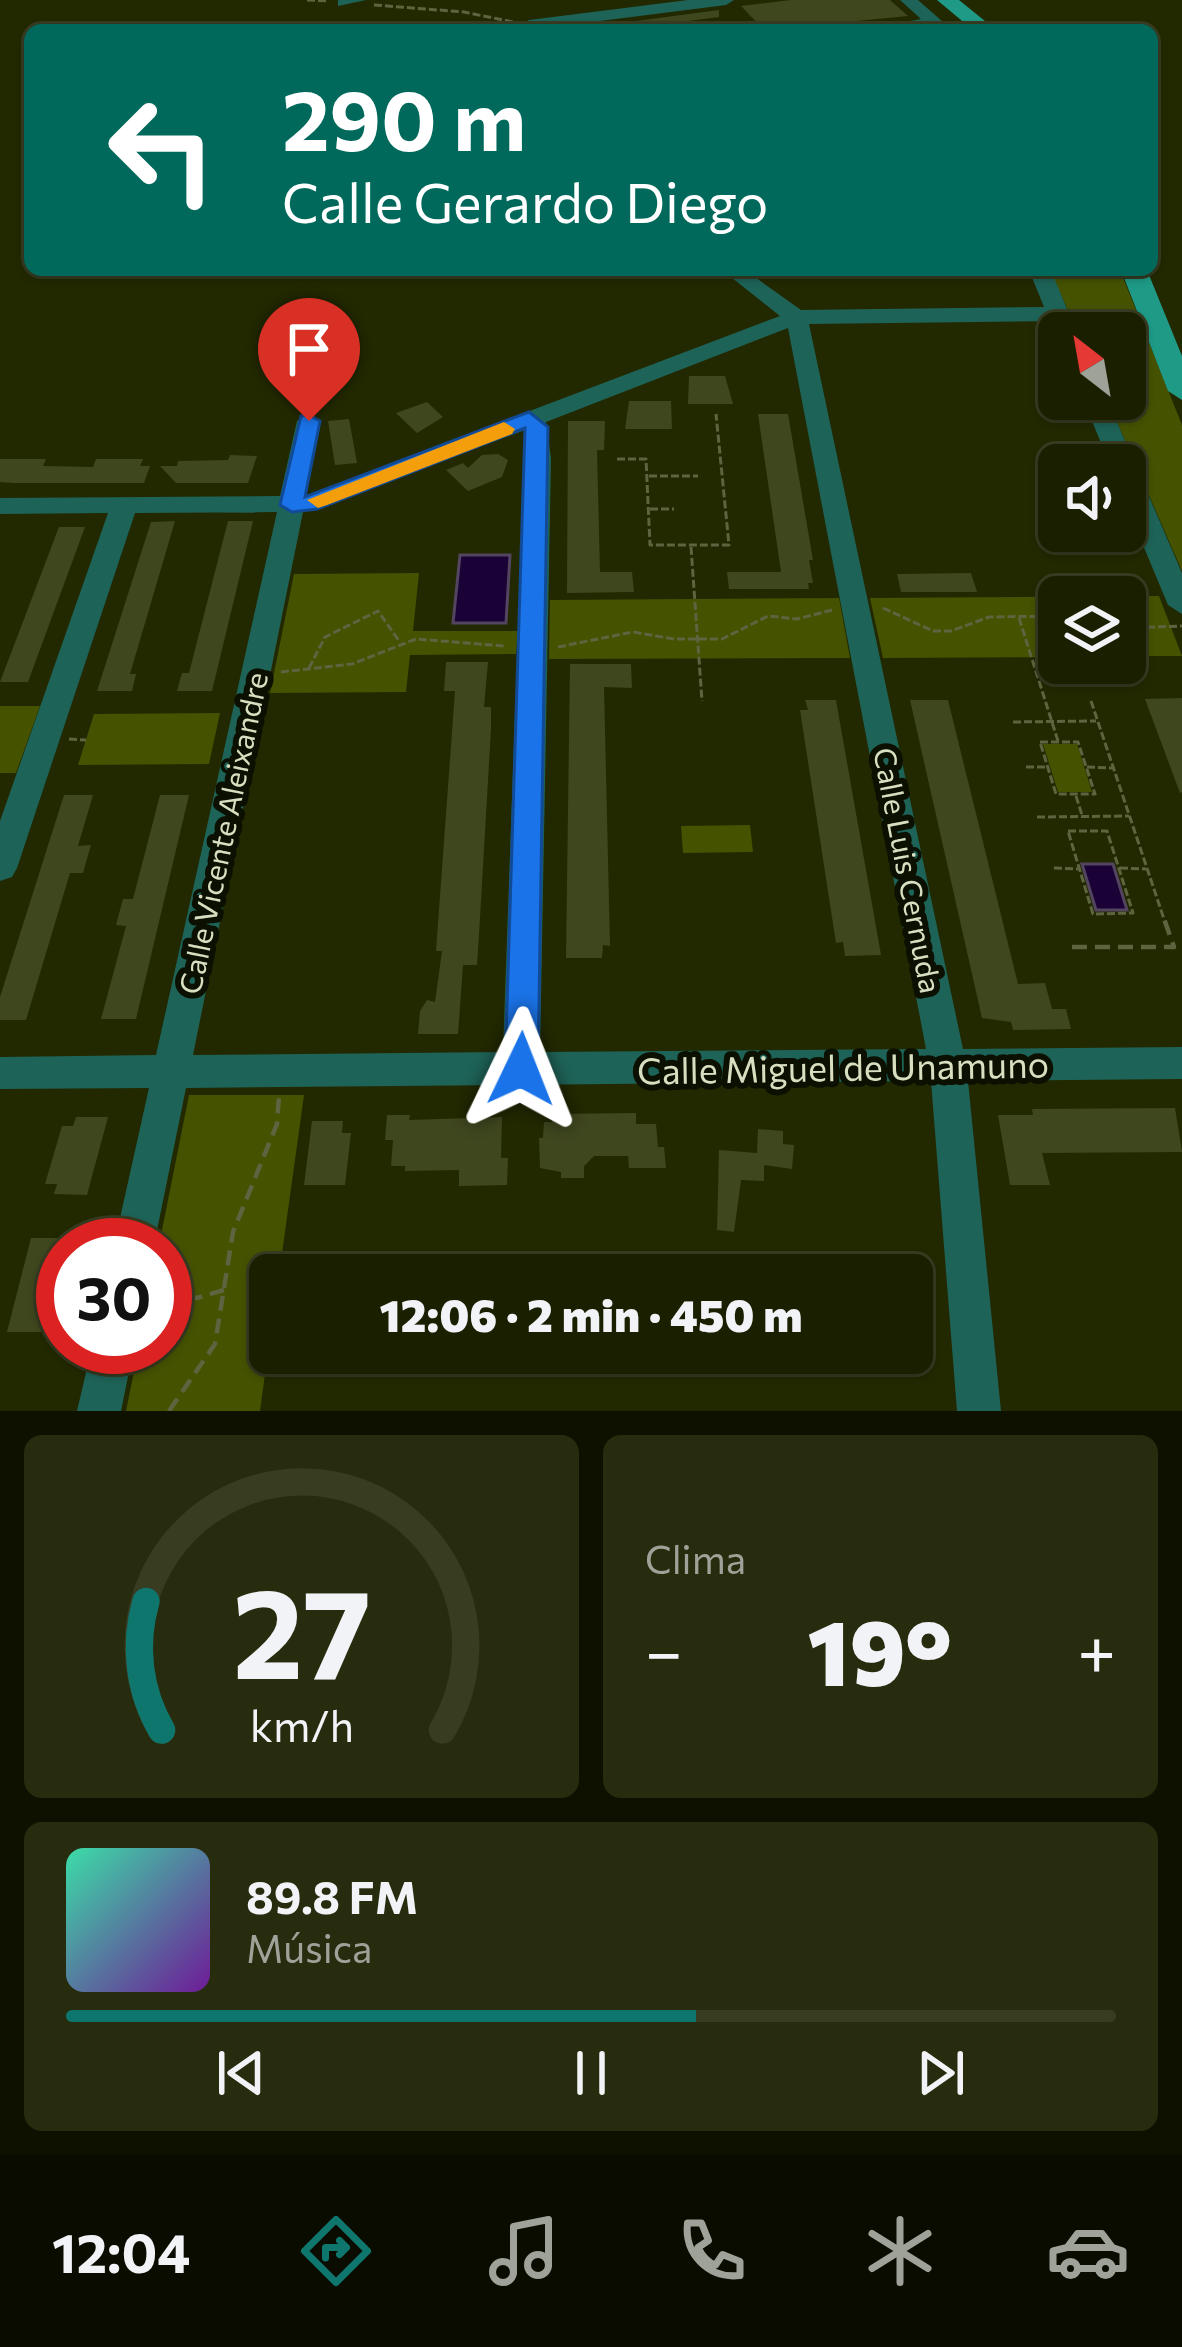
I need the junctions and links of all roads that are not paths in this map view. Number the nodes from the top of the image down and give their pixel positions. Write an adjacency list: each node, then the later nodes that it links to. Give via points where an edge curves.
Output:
1 (908, 0): 5 (street, via 935,22)
2 (714, 1): 4 (street)
3 (951, 3): 6 (main road)
4 (537, 24)
5 (920, 24)
6 (978, 24)
7 (738, 276): 12 (street)
8 (1042, 276): 10 (street)
9 (1136, 276): 13 (main road)
10 (1057, 312)
11 (1038, 323): 12 (street)
12 (799, 326): 15 (street, via 764,328); 23 (street, Calle Luis Cernuda)
13 (1182, 391)
14 (309, 421): 16 (street, Calle Vicente Aleixandre)
15 (533, 432): 16 (street, via 497,431); 24 (street)
16 (292, 505): 18 (street); 25 (street, Calle Vicente Aleixandre)
17 (0, 506): 18 (street)
18 (124, 506): 21 (street)
19 (1146, 520): 20 (street)
20 (1182, 604)
21 (0, 868)
22 (1182, 1063): 23 (street, Calle Miguel de Unamuno)
23 (948, 1065): 24 (street, Calle Miguel de Unamuno); 30 (street, Calle Luis Cernuda)
24 (521, 1069): 25 (street, Calle Miguel de Unamuno)
25 (171, 1072): 26 (street, Calle Miguel de Unamuno); 27 (street, Calle Vicente Aleixandre)
26 (0, 1073)
27 (140, 1218)
28 (107, 1374): 29 (street)
29 (99, 1411)
30 (979, 1411)

